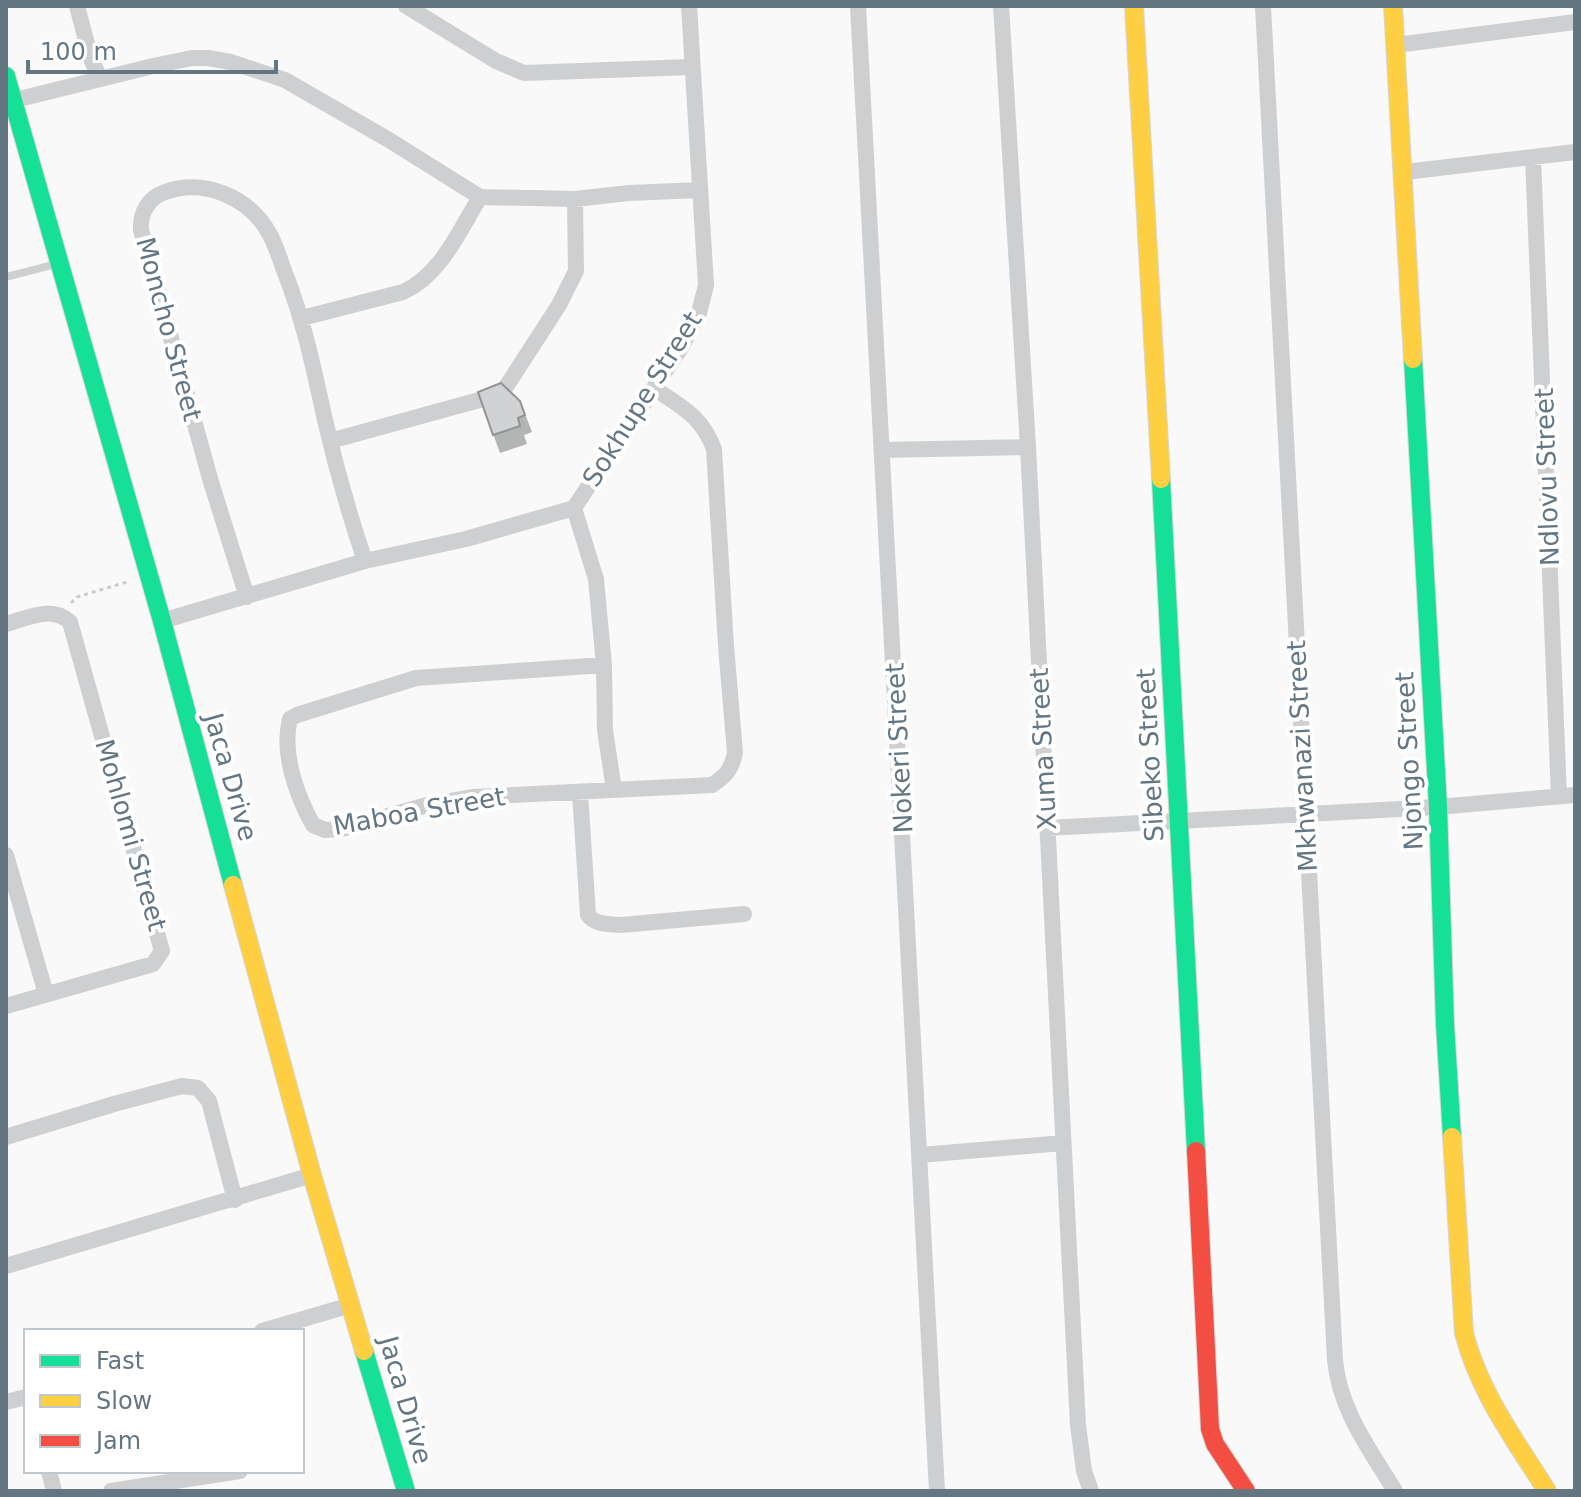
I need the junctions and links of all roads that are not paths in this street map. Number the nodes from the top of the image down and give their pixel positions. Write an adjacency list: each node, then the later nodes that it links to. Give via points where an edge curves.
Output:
1 (77, 6): 13 (street)
2 (406, 6): 11 (street, via 524,73)
3 (689, 6): 11 (street, Sokhupe Street)
4 (858, 6): 27 (street, Nokeri Street)
5 (1001, 6): 26 (street, Xuma Street)
6 (1134, 6): 39 (street, Sibeko Street)
7 (1263, 6): 38 (street, Mkhwanazi Street)
8 (1393, 6): 10 (street, Njongo Street)
9 (1575, 22): 10 (street)
10 (1396, 45): 17 (street, Njongo Street)
11 (691, 67): 18 (street, Sokhupe Street)
12 (6, 76): 14 (street, Jaca Drive)
13 (100, 78): 14 (street); 19 (street, via 192,58 255,69 285,80)
14 (11, 101): 21 (street, Jaca Drive)
15 (1575, 152): 16 (street)
16 (1533, 158): 17 (street); 36 (street, Ndlovu Street)
17 (1405, 172): 37 (street, Njongo Street)
18 (700, 190): 20 (street); 24 (street, Sokhupe Street, via 706,285 699,313)
19 (480, 197): 20 (street); 23 (street, via 419,285)
20 (575, 199): 25 (street, via 576,271 504,390)
21 (60, 262): 22 (lane); 31 (street, Jaca Drive)
22 (6, 277)
23 (302, 318): 25 (street, Moncho Street); 30 (street, Moncho Street, via 270,234 247,208 204,186 163,192 144,210 141,230)
24 (654, 388): 28 (street, Sokhupe Street); 34 (street, via 707,429 714,449 735,753 732,768 712,785)
25 (330, 441): 29 (street, Moncho Street)
26 (1028, 447): 27 (street); 40 (street, Xuma Street)
27 (883, 450): 48 (street, Nokeri Street)
28 (574, 508): 29 (street, Sokhupe Street); 33 (street, via 596,579)
29 (365, 561): 30 (street, Sokhupe Street)
30 (247, 597): 31 (street, Sokhupe Street)
31 (162, 621): 49 (street, Jaca Drive)
32 (6, 624): 44 (street, Mohlomi Street, via 47,612 70,622 162,951 153,964)
33 (604, 665): 34 (street, via 605,730); 35 (street, Maboa Street, via 416,678 297,715 290,719 286,738 306,813 313,825 325,830 474,797)
34 (614, 790): 35 (street)
35 (580, 793): 43 (street, via 591,919 621,925)
36 (1567, 795): 37 (street)
37 (1438, 807): 38 (street); 61 (street, Njongo Street, via 1464,1333 1486,1391)
38 (1305, 813): 39 (street); 60 (street, Mkhwanazi Street, via 1336,1374 1352,1419)
39 (1180, 819): 40 (street); 59 (street, Sibeko Street, via 1210,1429)
40 (1047, 828): 47 (street, Xuma Street)
41 (6, 855): 42 (street)
42 (9, 878): 44 (street)
43 (744, 914)
44 (46, 994): 45 (street, Mohlomi Street)
45 (6, 1006)
46 (6, 1137): 50 (street, via 182,1086 198,1088 209,1101)
47 (1063, 1143): 48 (street); 58 (street, Xuma Street, via 1078,1425)
48 (920, 1155): 57 (street, Nokeri Street)
49 (312, 1175): 50 (street); 52 (street, Jaca Drive)
50 (235, 1200): 51 (street)
51 (6, 1266)
52 (351, 1305): 53 (street); 56 (street, Jaca Drive)
53 (273, 1329)
54 (227, 1473): 55 (street)
55 (111, 1491)
56 (406, 1491)
57 (937, 1491)
58 (1091, 1491)
59 (1246, 1491)
60 (1395, 1491)
61 (1546, 1491)

